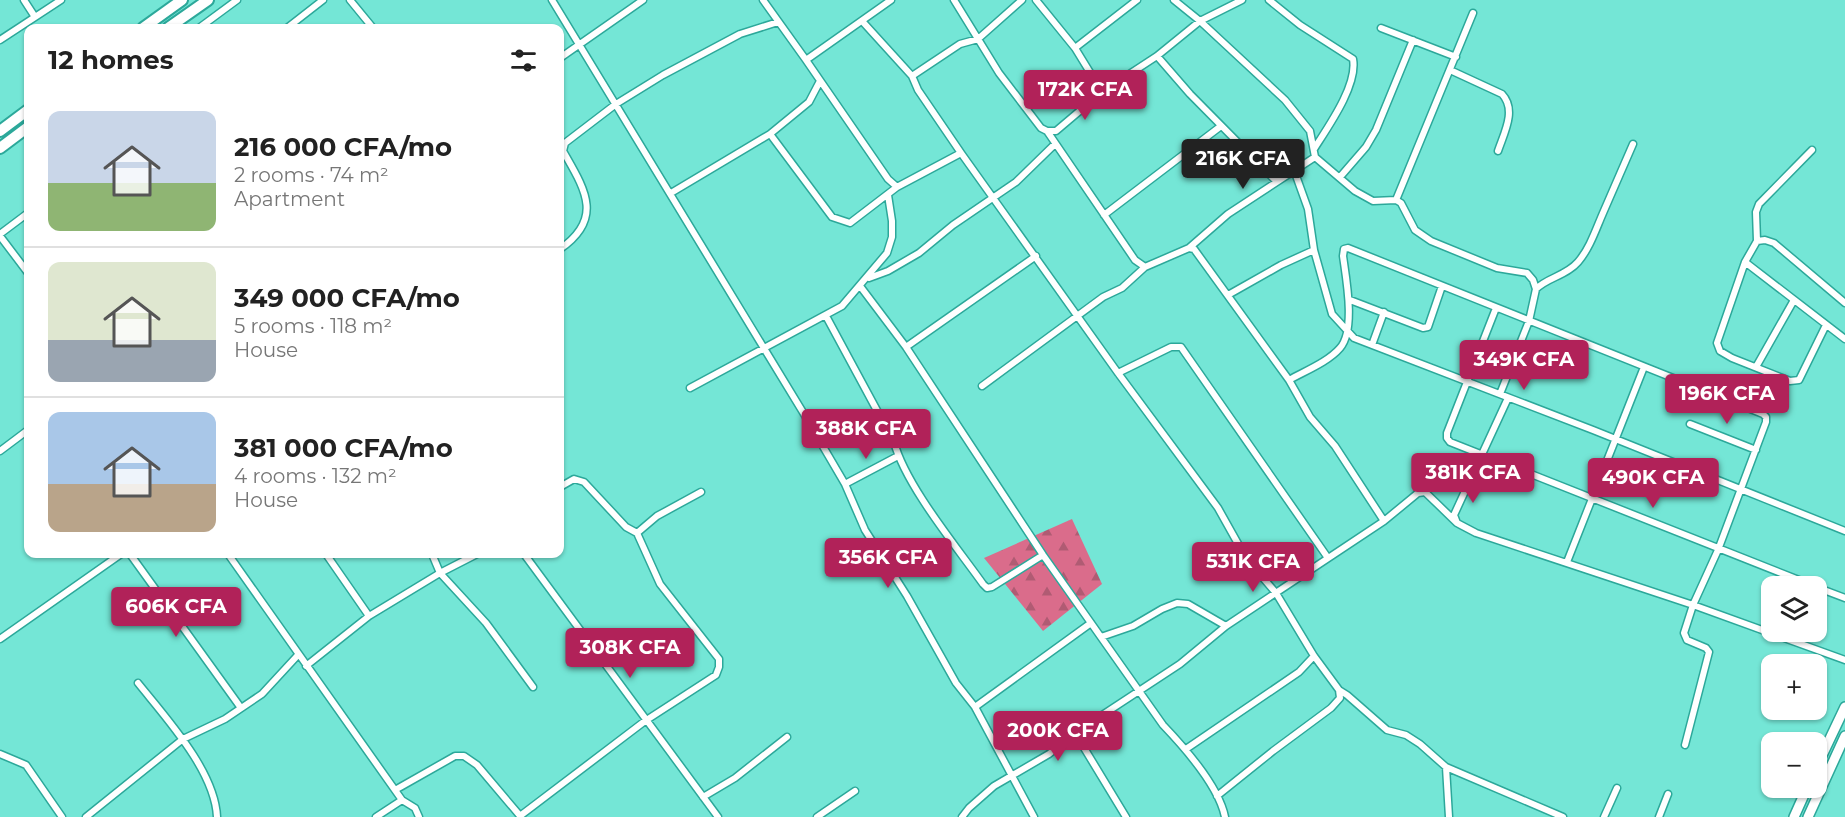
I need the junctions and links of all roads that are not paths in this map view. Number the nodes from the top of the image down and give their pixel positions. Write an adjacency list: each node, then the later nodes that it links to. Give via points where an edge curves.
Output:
1 (24, 0): 20 (street)
2 (61, 0): 20 (street)
3 (182, 0): 26 (main road)
4 (207, 0): 27 (main road)
5 (237, 0): 28 (street)
6 (322, 0): 29 (street)
7 (350, 0): 30 (street)
8 (552, 0): 35 (street)
9 (643, 0): 35 (street)
10 (763, 0): 23 (street)
11 (891, 0): 21 (street)
12 (954, 0): 32 (street)
13 (1022, 0): 32 (street)
14 (1036, 0): 36 (street)
15 (1137, 0): 36 (street)
16 (1174, 0): 22 (street)
17 (1242, 0): 22 (street)
18 (1269, 0): 56 (street, via 1353,59 1349,87)
19 (1473, 13): 39 (street)
20 (35, 17): 25 (street)
21 (862, 21): 40 (street); 42 (street)
22 (1200, 21): 38 (street); 56 (street, via 1285,100 1310,131)
23 (778, 22): 40 (street); 45 (street, via 730,39)
24 (24, 24): 33 (street)
25 (24, 24)
26 (149, 24)
27 (174, 24)
28 (204, 24)
29 (291, 24)
30 (370, 24)
31 (1381, 28): 34 (street)
32 (978, 39): 42 (street, via 960,44); 50 (street, via 999,73)
33 (0, 40)
34 (1413, 40): 39 (street); 63 (street, via 1376,130)
35 (578, 44): 37 (street); 45 (street)
36 (1075, 48): 44 (street)
37 (564, 55)
38 (1157, 56): 44 (street); 47 (street)
39 (1456, 57): 41 (street)
40 (807, 60): 43 (street)
41 (1450, 70): 58 (street, via 1507,99 1510,106); 69 (street)
42 (912, 76): 60 (street)
43 (820, 81): 51 (street, via 809,102); 65 (street)
44 (1102, 92): 50 (street, via 1056,130)
45 (616, 104): 54 (street); 66 (street)
46 (24, 113): 48 (main road)
47 (1221, 126): 64 (street); 70 (street)
48 (0, 131)
49 (24, 131): 55 (main road)
50 (1047, 131): 52 (street)
51 (770, 134): 66 (street); 67 (street, via 832,217 850,223)
52 (1055, 144): 68 (street); 70 (street)
53 (1633, 144): 84 (street, via 1579,262)
54 (564, 147)
55 (0, 148)
56 (1314, 148): 61 (street)
57 (1812, 150): 73 (street, via 1759,204)
58 (1498, 151)
59 (564, 153): 74 (street, via 588,201 583,224)
60 (961, 153): 65 (street); 68 (street)
61 (1315, 157): 62 (street); 63 (street)
62 (1294, 170): 64 (street); 76 (street, via 1308,209)
63 (1340, 177): 69 (street, via 1373,201)
64 (1276, 181): 75 (street, via 1228,214)
65 (897, 187): 67 (street)
66 (671, 194): 99 (street)
67 (888, 195): 81 (street, via 892,237 887,253)
68 (994, 198): 77 (street); 81 (street, via 919,253)
69 (1396, 200): 84 (street, via 1415,230 1431,241 1497,268 1527,273)
70 (1104, 215): 79 (street)
71 (24, 216): 72 (street)
72 (0, 235): 80 (street)
73 (1757, 241): 78 (street); 88 (street, via 1774,243)
74 (564, 246)
75 (1189, 248): 79 (street); 85 (street, via 1194,249)
76 (1314, 250): 85 (street); 95 (street, via 1332,314)
77 (1036, 256): 91 (street); 98 (street)
78 (1744, 262): 87 (street); 101 (street, via 1717,344 1720,351)
79 (1144, 267): 91 (street, via 1122,288)
80 (24, 268)
81 (867, 278): 82 (street)
82 (861, 286): 92 (street); 98 (street)
83 (1442, 286): 86 (street, via 1348,248 1343,256); 89 (street); 90 (street, via 1428,327)
84 (1536, 289): 93 (street)
85 (1228, 296): 103 (street)
86 (1350, 300): 90 (street); 95 (street)
87 (1794, 300): 94 (street); 101 (street)
88 (1845, 303)
89 (1496, 309): 93 (street); 104 (street)
90 (1384, 312): 97 (street)
91 (1077, 315): 102 (street); 105 (street)
92 (826, 316): 99 (street); 115 (street)
93 (1529, 321): 100 (street); 107 (street)
94 (1826, 325): 96 (street); 101 (street, via 1799,380 1790,381)
95 (1347, 332): 97 (street); 103 (street, via 1342,346 1331,356)
96 (1845, 339)
97 (1372, 345): 104 (street)
98 (906, 347): 126 (street)
99 (764, 348): 106 (street); 116 (street)
100 (1644, 367): 111 (street); 112 (street, via 1763,414 1766,422)
101 (1756, 367)
102 (1118, 373): 134 (street, via 1171,347 1181,347); 139 (street, via 1218,508 1246,558)
103 (1289, 380): 121 (street, via 1310,417 1335,446)
104 (1466, 381): 107 (street); 114 (street, via 1447,438)
105 (982, 386)
106 (690, 388)
107 (1500, 394): 108 (street)
108 (1508, 398): 111 (street); 114 (street)
109 (1690, 424): 112 (street)
110 (24, 433): 113 (street)
111 (1615, 439): 118 (street); 120 (street)
112 (1756, 450): 118 (street)
113 (0, 451)
114 (1482, 455): 120 (street); 122 (street, via 1454,515)
115 (898, 456): 116 (street); 126 (street, via 924,501 987,588)
116 (845, 484): 155 (street, via 865,530 956,683)
117 (564, 485): 124 (street, via 574,479 584,482 626,527)
118 (1740, 488): 123 (street); 125 (street)
119 (701, 492): 124 (street, via 657,516)
120 (1591, 497): 125 (street); 135 (street)
121 (1384, 521): 122 (street, via 1418,493 1425,492); 134 (street)
122 (1457, 523): 135 (street, via 1476,533)
123 (1845, 531)
124 (637, 533): 158 (street, via 660,584 719,659 716,675)
125 (1718, 550): 137 (street); 141 (street)
126 (1043, 555): 143 (street)
127 (115, 558): 146 (street)
128 (133, 558): 157 (street)
129 (231, 558): 147 (street)
130 (329, 558): 142 (street)
131 (434, 558): 136 (street)
132 (469, 558): 136 (street)
133 (527, 558): 158 (street)
134 (1328, 558): 139 (street)
135 (1567, 562): 141 (street)
136 (440, 573): 142 (street); 152 (street, via 486,623)
137 (1786, 576)
138 (1827, 591): 140 (street)
139 (1276, 593): 144 (street); 148 (street)
140 (1845, 598)
141 (1693, 605): 149 (street); 163 (street, via 1684,633 1687,640 1709,652)
142 (369, 616): 150 (street)
143 (1091, 623): 145 (street); 155 (street)
144 (1226, 626): 145 (street, via 1188,604 1177,603 1133,626); 153 (street, via 1180,664)
145 (1101, 637): 153 (street)
146 (0, 639)
147 (298, 655): 150 (street); 157 (street, via 262,694)
148 (1314, 656): 154 (street); 165 (street, via 1299,672)
149 (1845, 660)
150 (306, 666): 170 (street)
151 (138, 683): 162 (street)
152 (532, 687)
153 (1139, 690): 159 (street); 165 (street, via 1163,725)
154 (1339, 690): 167 (street, via 1387,730 1406,735); 173 (street, via 1340,698 1331,708)
155 (975, 707): 168 (street)
156 (1845, 707): 164 (street)
157 (241, 708): 162 (street)
158 (645, 721): 174 (street); 177 (street)
159 (1075, 733): 168 (street); 187 (street)
160 (1845, 736): 194 (street)
161 (787, 737): 174 (street, via 735,778)
162 (183, 739): 179 (street); 180 (street, via 210,785)
163 (1685, 745)
164 (1827, 745)
165 (1186, 749): 173 (street)
166 (0, 754): 178 (street, via 26,765)
167 (1446, 767): 189 (street); 190 (street)
168 (1012, 776): 185 (street, via 994,786); 186 (street)
169 (1617, 788): 191 (street)
170 (395, 790): 176 (street); 177 (street, via 455,756 465,756)
171 (855, 791): 184 (street)
172 (1668, 794): 192 (street)
173 (1217, 796): 188 (street)
174 (703, 797): 183 (street)
175 (1803, 798): 193 (street)
176 (402, 800): 181 (street); 182 (street, via 415,808)
177 (520, 816)
178 (62, 817)
179 (86, 817)
180 (217, 817)
181 (376, 817)
182 (419, 817)
183 (718, 817)
184 (817, 817)
185 (962, 817)
186 (1034, 817)
187 (1126, 817)
188 (1225, 817)
189 (1449, 817)
190 (1563, 817)
191 (1604, 817)
192 (1659, 817)
193 (1794, 817)
194 (1808, 817)

